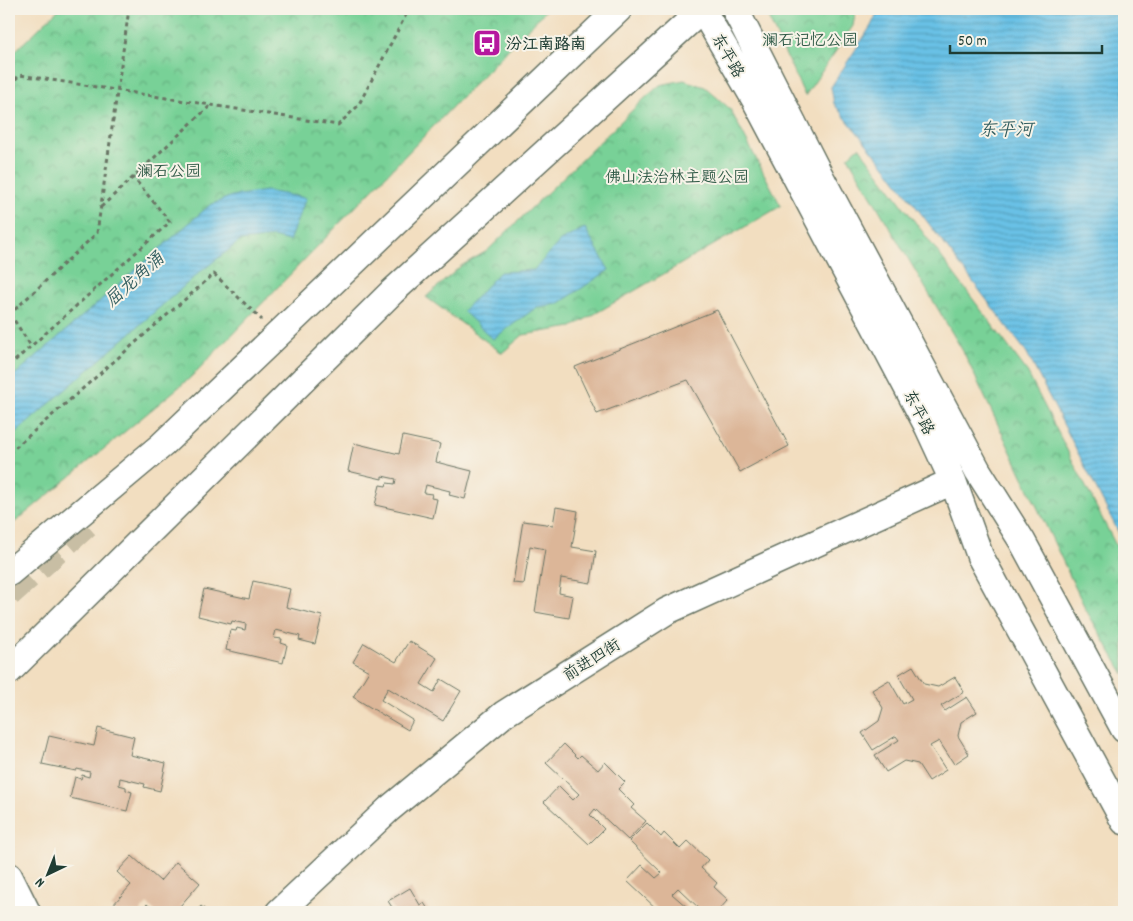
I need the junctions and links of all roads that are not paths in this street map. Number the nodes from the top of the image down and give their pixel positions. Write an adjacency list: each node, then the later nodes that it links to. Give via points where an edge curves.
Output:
1 (620, 9): 5 (main road, via 162,445)
2 (702, 9): 4 (main road, 东平路, via 763,115); 6 (main road, via 392,292)
3 (735, 9): 7 (main road, 东平路, via 978,471 1022,541)
4 (953, 481): 8 (main road, 东平路, via 980,556); 11 (main road, 前进四街, via 667,611 504,714 389,810)
5 (9, 573)
6 (9, 671)
7 (1124, 728)
8 (1124, 821)
9 (9, 876): 10 (main road)
10 (28, 912)
11 (279, 912)

